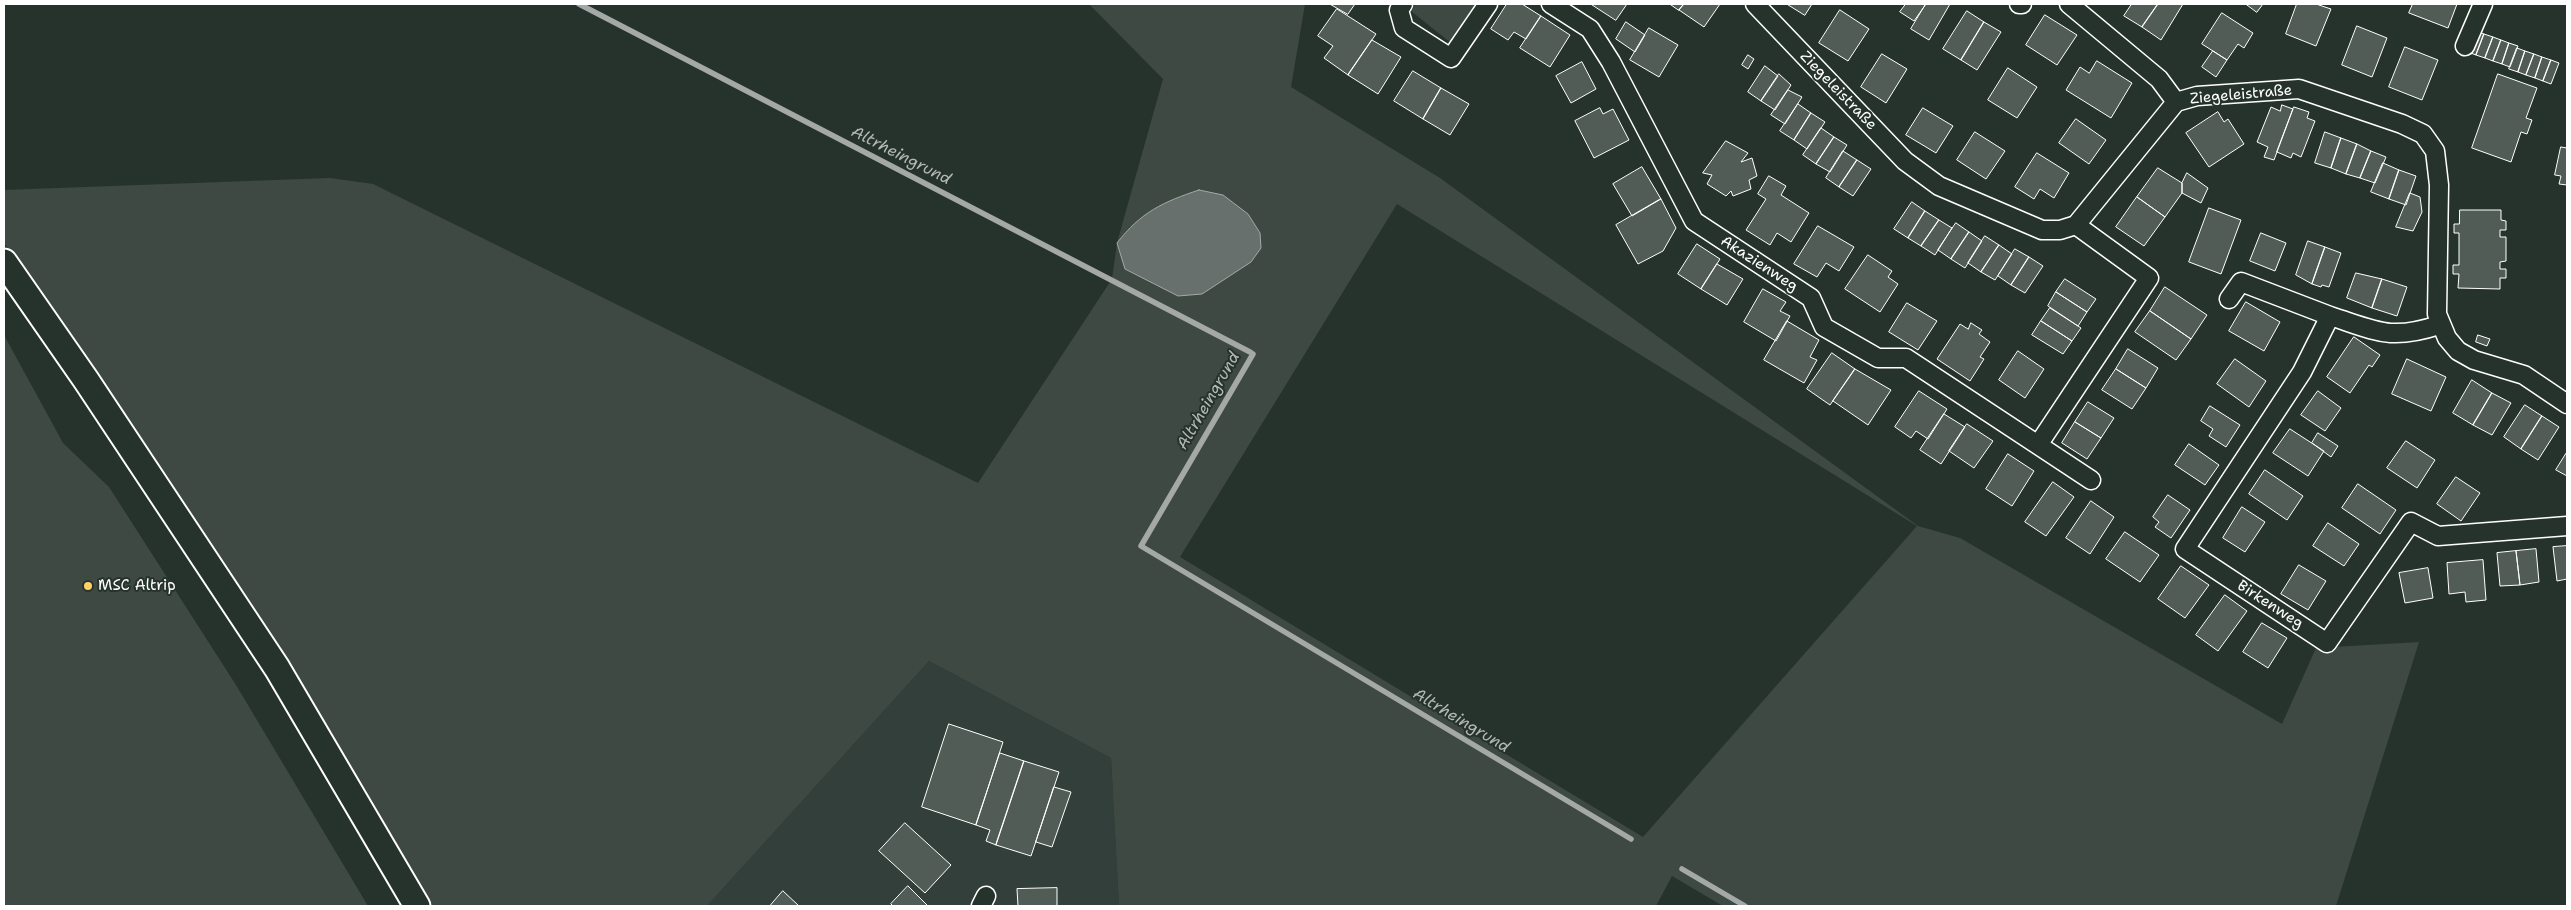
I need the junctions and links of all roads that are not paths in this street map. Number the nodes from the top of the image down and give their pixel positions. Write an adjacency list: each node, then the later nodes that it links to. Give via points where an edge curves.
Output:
1 (1403, 4): 2 (street, via 1399,10 1404,28 1451,58)
2 (1488, 4)
3 (1551, 4): 15 (street, Akazienweg, via 1590,29 1611,62 1694,221 1811,298 1824,326 1878,358 1906,358)
4 (1755, 4): 9 (street, Ziegeleistraße, via 1905,161 1939,186 2042,230 2060,230)
5 (2069, 4): 8 (street, via 2159,79)
6 (2483, 4): 7 (street)
7 (2465, 46)
8 (2176, 102): 9 (street, Ziegeleistraße); 13 (street, Ziegeleistraße, via 2197,96 2299,90 2423,134 2435,151 2439,185 2437,314)
9 (2076, 225): 15 (street, via 2149,278)
10 (4, 262): 18 (street, via 277,668)
11 (2229, 299): 12 (street, via 2241,282)
12 (2330, 316): 13 (street, via 2387,334 2412,334); 17 (street, Birkenweg, via 2302,372 2185,549 2327,643 2411,522 2438,536)
13 (2440, 325): 14 (street, Ziegeleistraße, via 2458,351 2474,360 2524,375)
14 (2567, 404)
15 (2038, 446): 16 (street, Akazienweg)
16 (2090, 480)
17 (2567, 526)
18 (417, 906)

